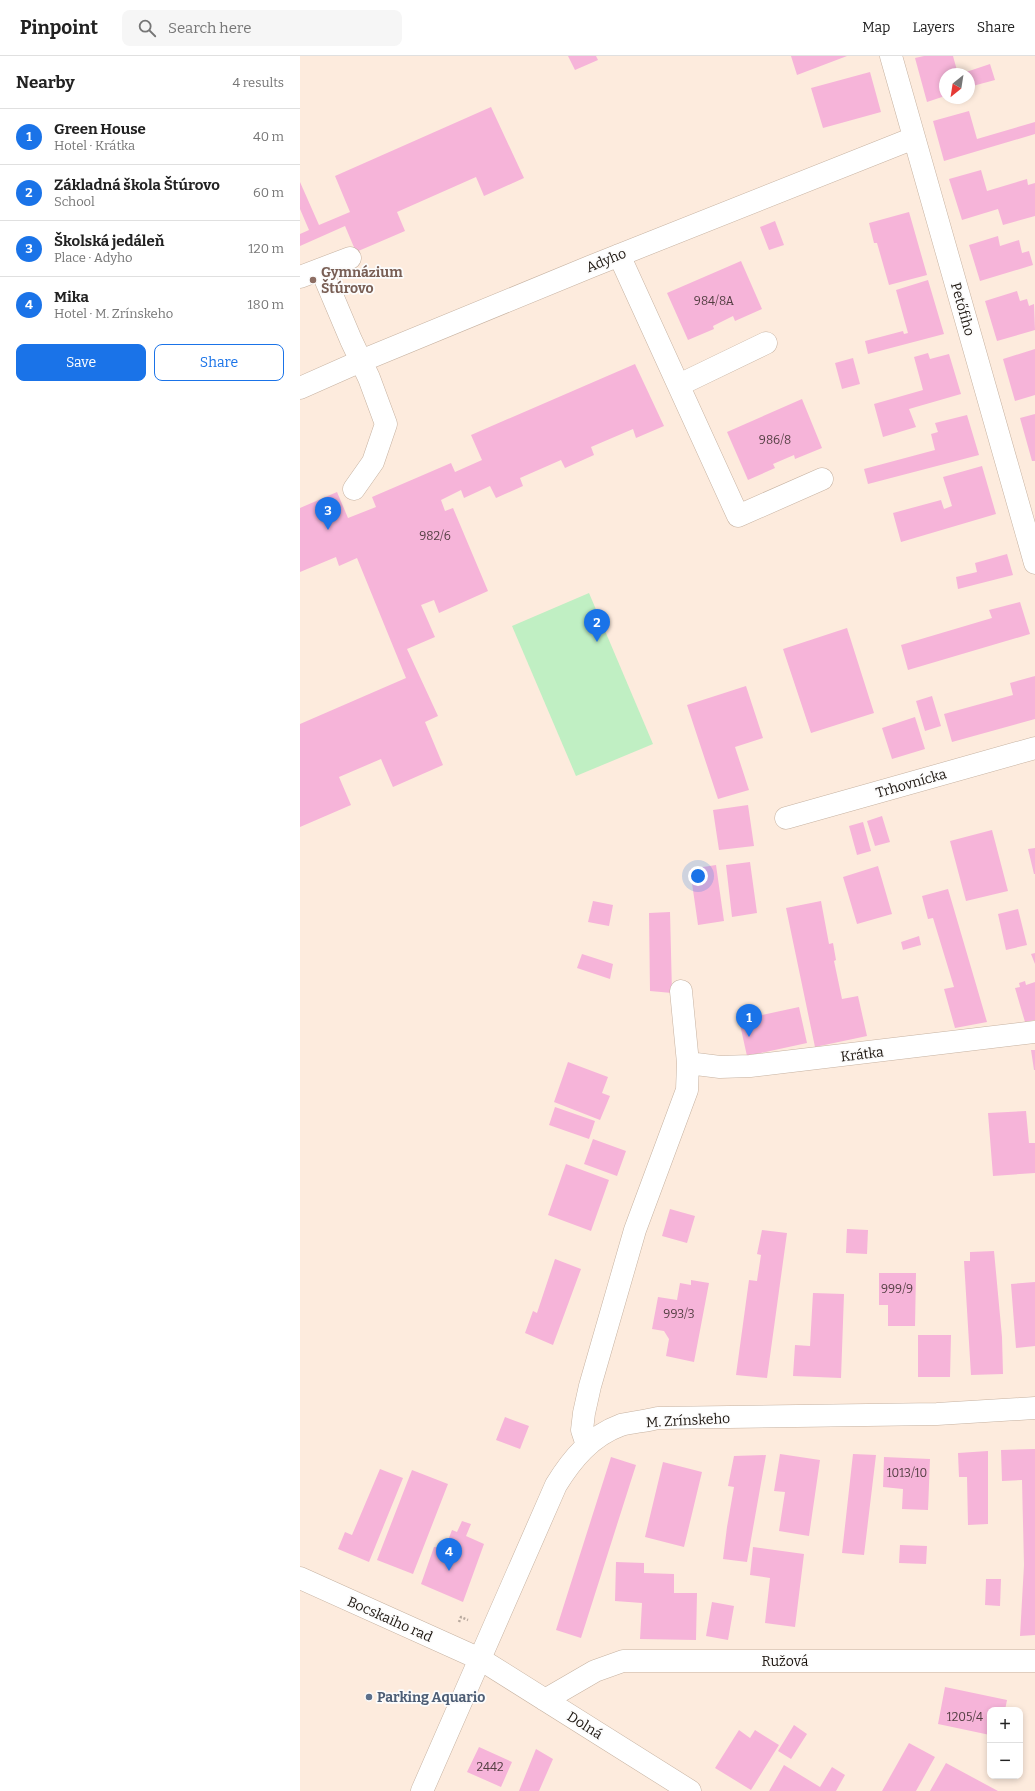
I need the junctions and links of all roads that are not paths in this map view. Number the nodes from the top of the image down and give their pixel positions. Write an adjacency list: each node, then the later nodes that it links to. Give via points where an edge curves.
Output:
1 (891, 56): 2 (street, Petőfiho)
2 (914, 138): 3 (street, Adyho); 13 (street, Petőfiho)
3 (619, 255): 8 (street, Adyho); 9 (street)
4 (350, 258): 5 (street)
5 (322, 269): 6 (street); 8 (street)
6 (300, 276)
7 (766, 343): 9 (street)
8 (361, 361): 10 (street, Adyho); 12 (street, via 386,424 373,462)
9 (679, 385): 11 (street, via 738,516)
10 (300, 388)
11 (822, 479)
12 (354, 489)
13 (1035, 563)
14 (1035, 748): 15 (street, Trhovnícka)
15 (786, 818)
16 (681, 991): 18 (street)
17 (1035, 1032): 18 (street, Krátka, via 750,1066 720,1067)
18 (688, 1063): 20 (street, via 687,1090 635,1230 590,1386 582,1430)
19 (1035, 1408): 20 (street, M. Zrínskeho, via 937,1414 658,1418 622,1425)
20 (587, 1445): 22 (street, M. Zrínskeho, via 556,1485)
21 (300, 1578): 22 (street, Bocskaiho rad)
22 (480, 1659): 24 (street, Dolná); 25 (street, M. Zrínskeho)
23 (1035, 1662): 24 (street, Ružová, via 623,1661 595,1671)
24 (545, 1700): 26 (street, Dolná)
25 (422, 1791)
26 (690, 1791)

